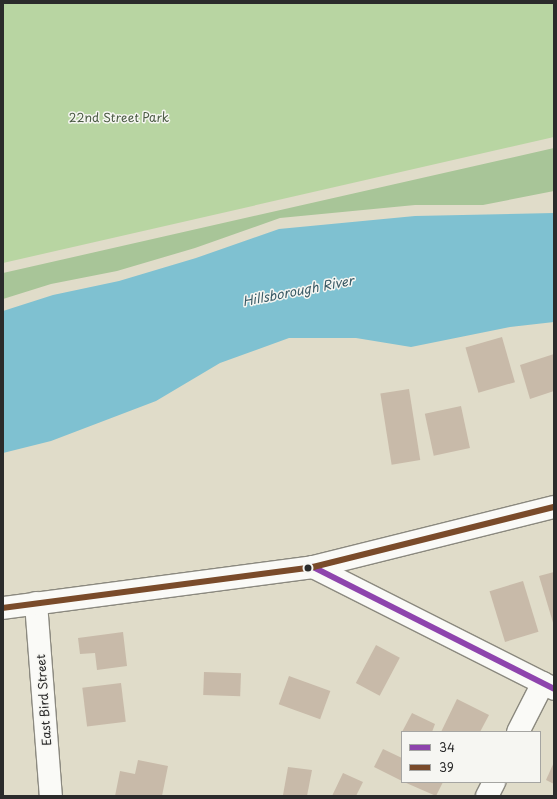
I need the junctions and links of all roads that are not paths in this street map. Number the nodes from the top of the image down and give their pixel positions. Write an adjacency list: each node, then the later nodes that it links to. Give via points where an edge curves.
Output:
1 (554, 507): 2 (street)
2 (313, 567): 3 (street); 5 (street)
3 (36, 604): 4 (street); 8 (street, East Bird Street)
4 (3, 608)
5 (548, 686): 6 (street)
6 (519, 731)
7 (494, 783): 9 (street)
8 (51, 796)
9 (487, 796)

